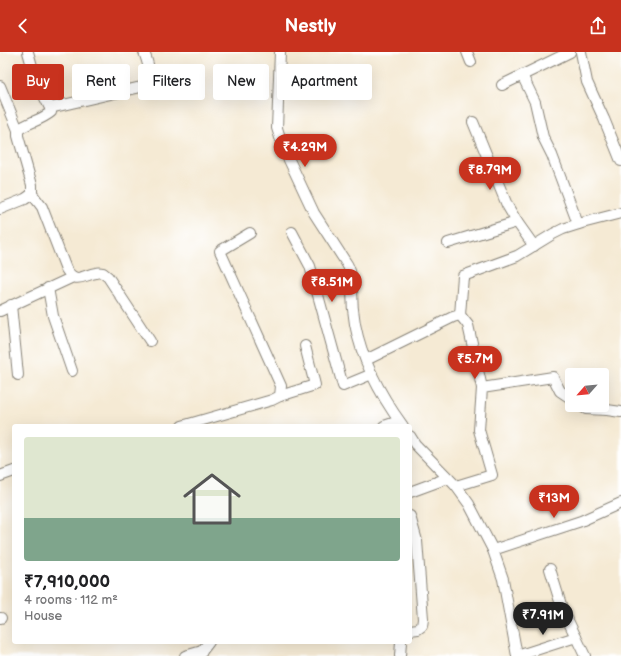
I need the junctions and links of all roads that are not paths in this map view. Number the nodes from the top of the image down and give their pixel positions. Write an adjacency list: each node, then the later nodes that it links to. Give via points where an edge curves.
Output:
1 (28, 52): 11 (street, via 36,80)
2 (144, 52): 11 (street, via 149,68 148,84)
3 (280, 52): 31 (street, via 279,136 314,213 349,268 355,323)
4 (467, 52): 7 (street)
5 (570, 52): 8 (street)
6 (581, 52): 14 (street, via 587,82)
7 (472, 62)
8 (522, 76): 10 (street); 19 (street, via 535,102 543,137)
9 (0, 86): 13 (street)
10 (502, 86)
11 (50, 108): 13 (street, via 51,112 44,118)
12 (473, 122): 18 (street, via 507,205)
13 (18, 130): 15 (street)
14 (621, 162)
15 (32, 194): 16 (street); 24 (street, via 42,207 66,269)
16 (0, 209)
17 (621, 213): 19 (street)
18 (517, 222): 22 (street); 23 (street)
19 (578, 224): 23 (street, via 553,234)
20 (292, 232): 33 (street, via 310,266 343,386)
21 (250, 233): 37 (street, via 220,250 281,386)
22 (448, 243)
23 (534, 246): 28 (street, via 517,256 463,276)
24 (73, 277): 25 (street); 29 (street, via 82,278 103,273 108,277)
25 (48, 288): 26 (street); 32 (street, via 53,316)
26 (11, 305): 27 (street); 34 (street)
27 (0, 310)
28 (460, 315): 31 (street); 35 (street, via 468,325)
29 (150, 341)
30 (305, 346): 37 (street, via 315,385)
31 (366, 360): 33 (street)
32 (72, 370)
33 (372, 374): 40 (street)
34 (18, 375)
35 (482, 388): 36 (street, via 553,377 560,392); 46 (street, via 479,430 492,475)
36 (565, 395)
37 (280, 396): 41 (street)
38 (609, 410): 39 (street)
39 (621, 412)
40 (401, 423)
41 (192, 424)
42 (412, 439): 45 (street)
43 (12, 472): 44 (street)
44 (0, 476)
45 (448, 478): 46 (street); 47 (street)
46 (456, 486): 50 (street, via 469,504)
47 (412, 491)
48 (621, 503): 50 (street, via 581,521)
49 (412, 523): 52 (street, via 417,541 423,619 422,626)
50 (493, 550): 59 (street, via 503,579)
51 (550, 569): 53 (street, via 562,608)
52 (412, 630)
53 (576, 637): 59 (street); 60 (street)
54 (208, 644): 56 (street)
55 (401, 644): 58 (street)
56 (201, 653): 57 (street)
57 (186, 656)
58 (400, 656)
59 (517, 656)
60 (585, 656)

